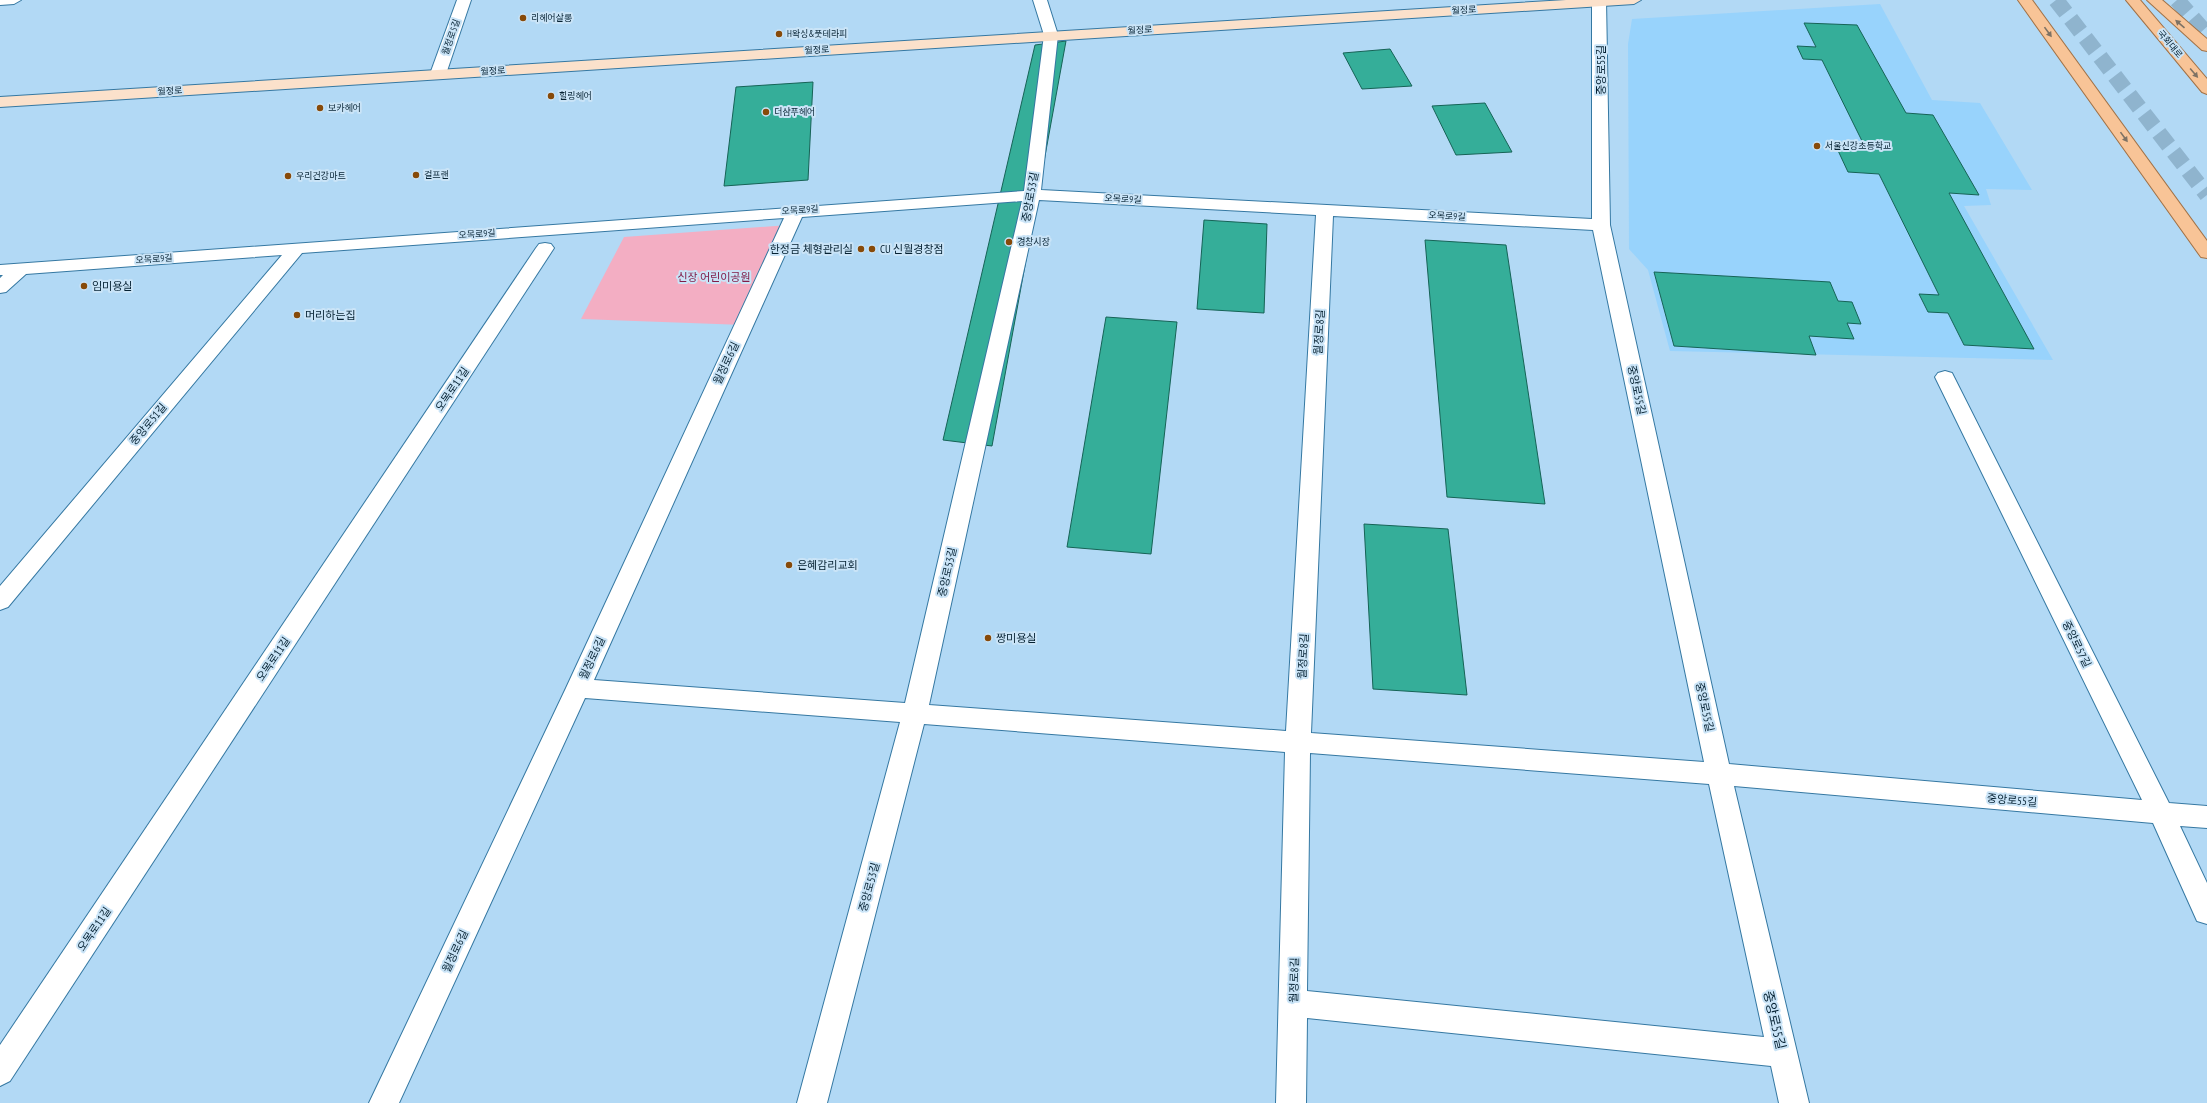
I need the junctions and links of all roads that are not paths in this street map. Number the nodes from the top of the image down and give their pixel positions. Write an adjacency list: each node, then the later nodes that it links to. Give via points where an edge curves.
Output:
1 (14, 0): 8 (street)
2 (464, 0): 12 (street, 월정로5길)
3 (1040, 0): 10 (street)
4 (1634, 0): 9 (street, 월정로)
5 (2025, 0): 21 (main road, one-way to 21)
6 (2133, 0): 13 (main road, 국회대로, one-way to 13)
7 (2154, 0): 11 (main road, 국회대로, one-way to 7)
8 (0, 1)
9 (1600, 1): 10 (street, 월정로); 18 (street, 중앙로55길)
10 (1051, 35): 12 (street, 월정로); 15 (street, 중앙로53길)
11 (2207, 47)
12 (438, 74): 14 (street, 월정로)
13 (2207, 89)
14 (0, 102)
15 (1032, 195): 16 (street, 오목로9길); 17 (street, 오목로9길); 28 (street, 중앙로53길)
16 (1325, 209): 18 (street, 오목로9길); 29 (street, 월정로8길)
17 (796, 210): 19 (street, 오목로9길); 27 (street, 월정로6길)
18 (1601, 225): 30 (street, 중앙로55길)
19 (297, 248): 22 (street, 오목로9길); 26 (street, 중앙로51길)
20 (546, 248): 36 (street, 오목로11길)
21 (2207, 253)
22 (20, 268): 23 (street, 오목로9길); 24 (street)
23 (0, 270)
24 (0, 288)
25 (1945, 377): 31 (street, 중앙로57길)
26 (0, 601)
27 (578, 688): 28 (street); 37 (street, 월정로6길)
28 (915, 713): 29 (street); 38 (street, 중앙로53길)
29 (1298, 742): 30 (street); 34 (street, 월정로8길)
30 (1719, 774): 31 (street, 중앙로55길); 35 (street, 중앙로55길)
31 (2161, 813): 32 (street, 중앙로55길); 33 (street, 중앙로57길)
32 (2207, 817)
33 (2207, 912)
34 (1293, 1003): 35 (street); 39 (street, 월정로8길)
35 (1782, 1053): 40 (street, 중앙로55길)
36 (0, 1071)
37 (384, 1103)
38 (812, 1103)
39 (1291, 1103)
40 (1794, 1103)

